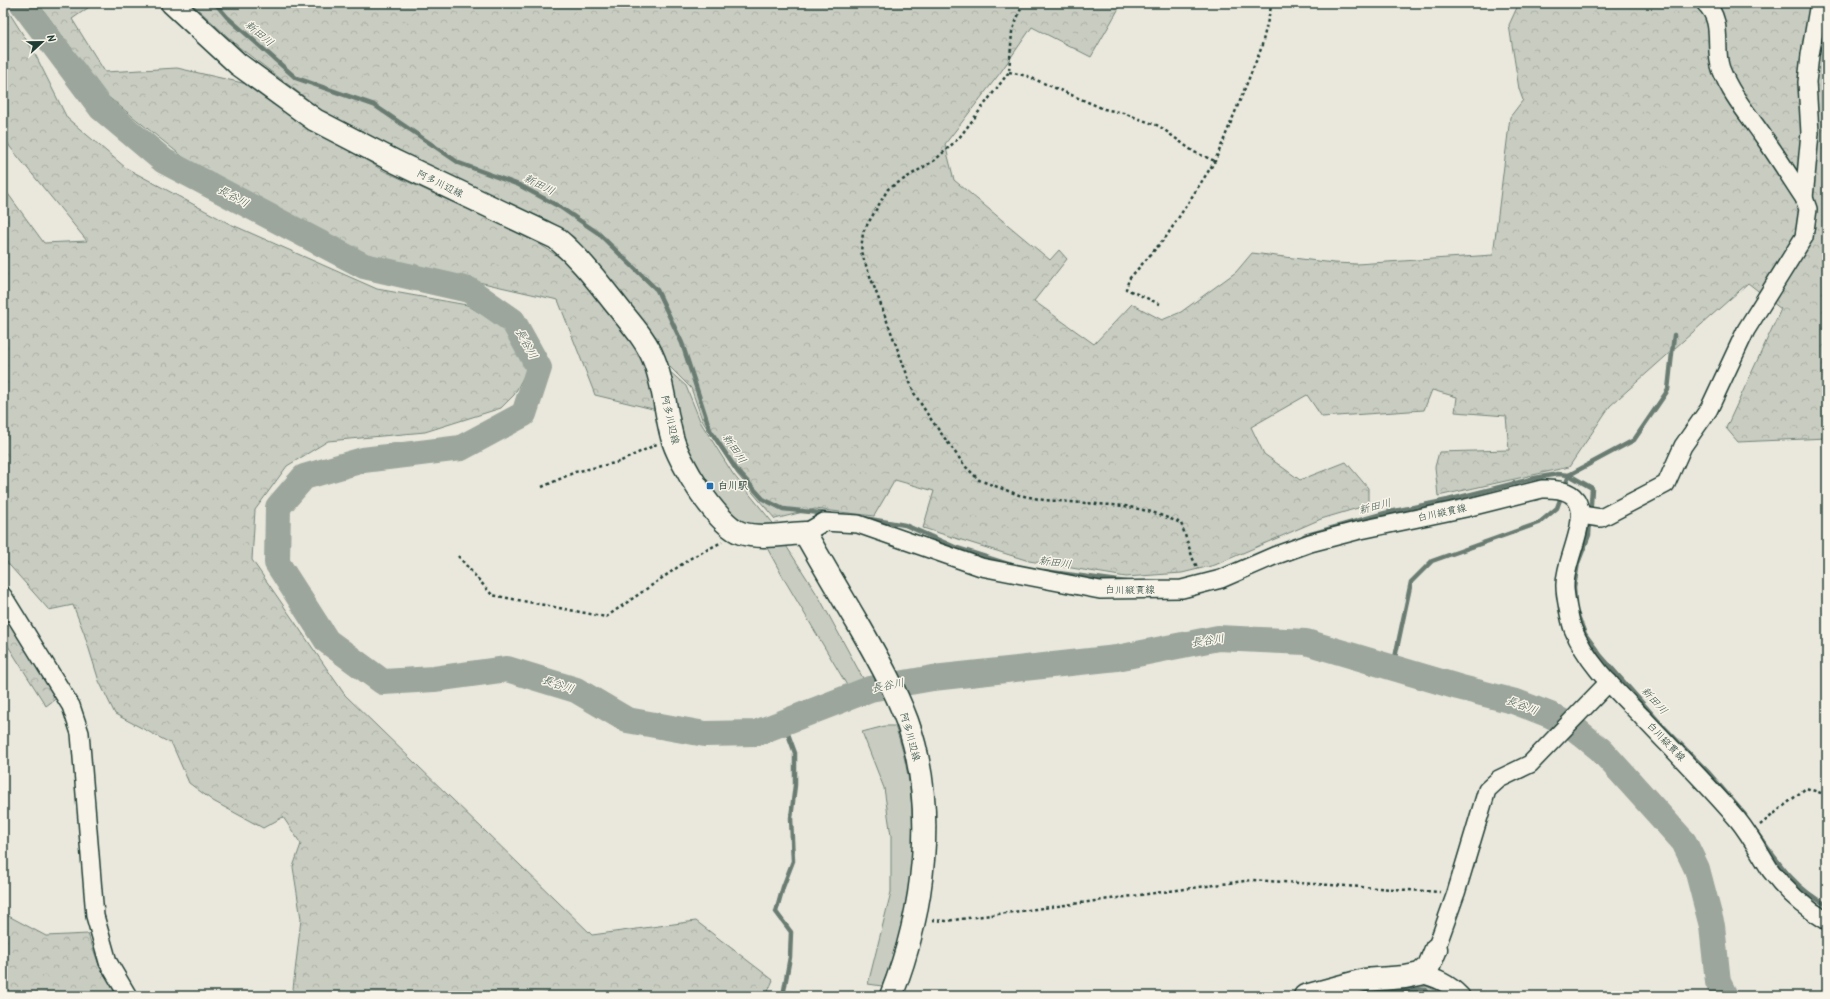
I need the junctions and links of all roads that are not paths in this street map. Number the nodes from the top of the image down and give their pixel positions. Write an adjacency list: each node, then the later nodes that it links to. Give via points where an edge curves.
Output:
1 (172, 3): 6 (main road, 阿多川辺線, via 238,64 315,120 396,162 556,238 575,254 645,341 664,391 672,437 680,458 719,516 740,532 769,535)
2 (1705, 3): 4 (street, via 1712,9 1717,24 1721,68 1732,94 1764,136)
3 (1819, 3): 4 (street, via 1807,82 1810,133)
4 (1804, 198): 5 (street, via 1808,209 1804,237 1746,330 1709,410 1683,446 1666,484)
5 (1590, 517): 6 (street, 白川縦貫線, via 1576,500 1564,492 1552,489 1523,493 1310,543 1221,579 1182,589 1100,590 989,569 858,524 824,522); 8 (street, 白川縦貫線, via 1565,587 1572,628 1585,654)
6 (805, 533): 13 (main road, 阿多川辺線, via 885,672 907,721 919,768 924,803 923,863 908,950)
7 (3, 596): 12 (street, via 72,706 80,732 95,916 108,962)
8 (1609, 682): 9 (street, 白川縦貫線, via 1739,822 1781,883 1806,907); 10 (street, via 1530,764 1499,779 1487,790 1456,894)
9 (1827, 921)
10 (1436, 949): 11 (main road, via 1429,966)
11 (1420, 974): 14 (main road, via 1364,980); 15 (street, via 1440,979)
12 (128, 996)
13 (891, 996)
14 (1305, 996)
15 (1462, 996)

